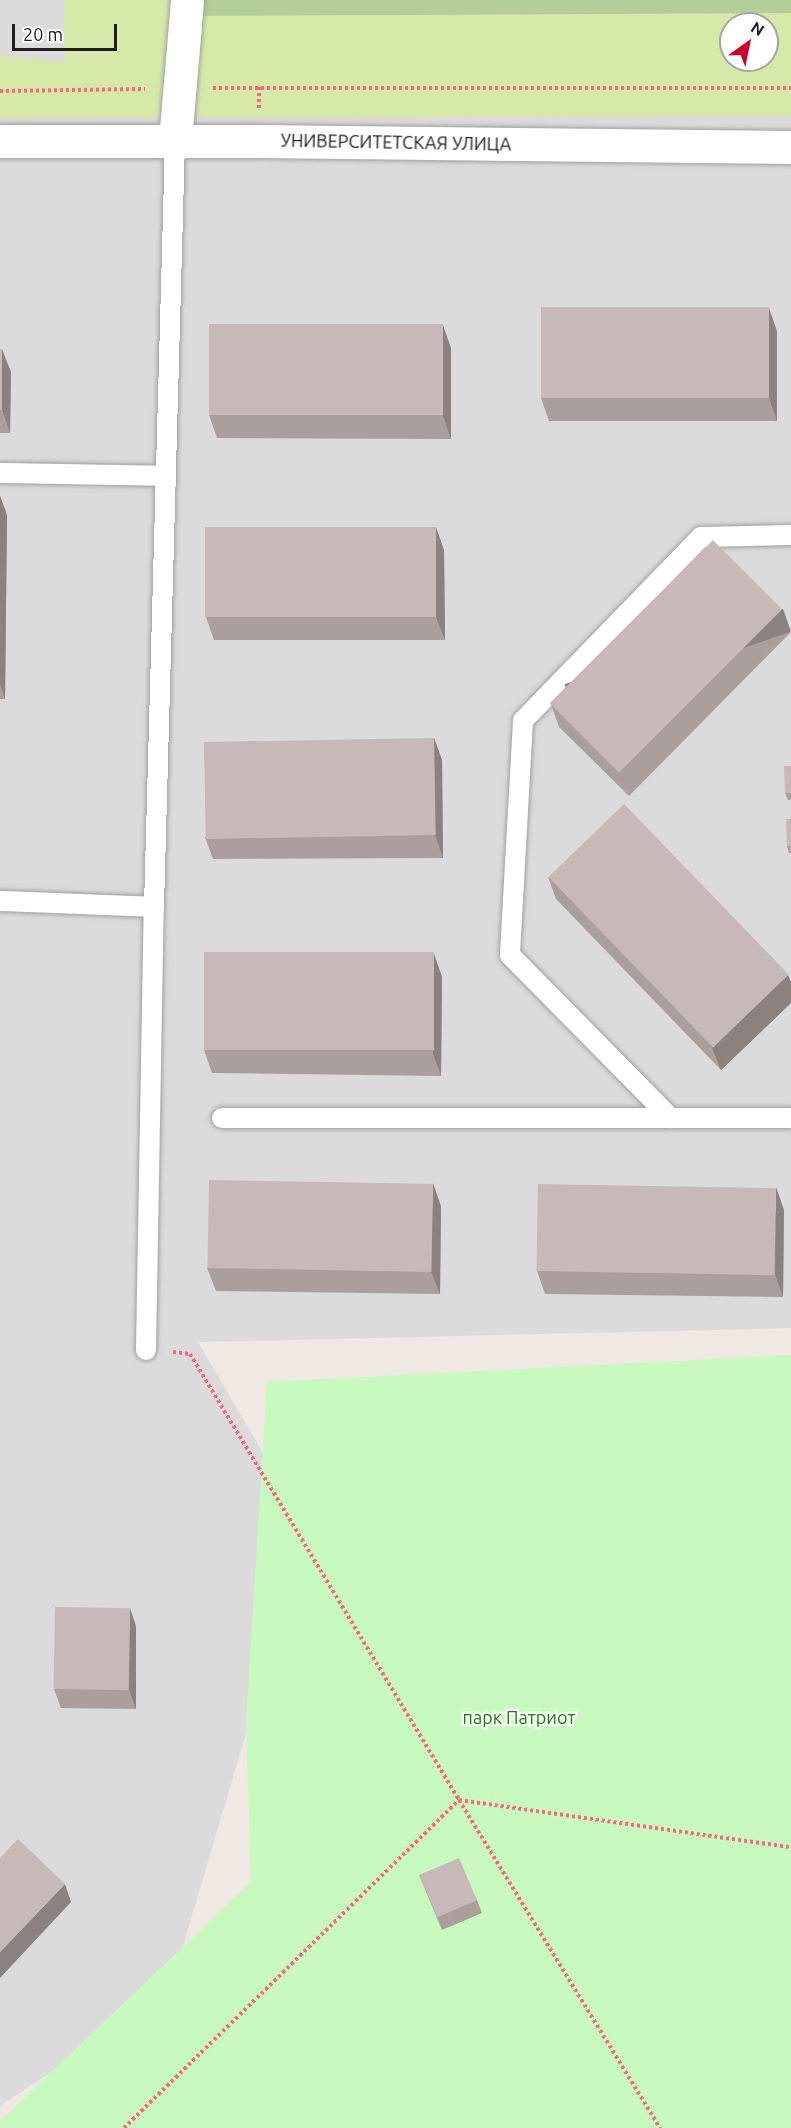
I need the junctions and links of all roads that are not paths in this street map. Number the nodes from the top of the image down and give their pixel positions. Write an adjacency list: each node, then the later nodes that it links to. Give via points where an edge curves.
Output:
1 (187, 0): 3 (street)
2 (0, 141): 3 (street, УНИВЕРСИТЕТСКАЯ УЛИЦА)
3 (175, 141): 4 (street, УНИВЕРСИТЕТСКАЯ УЛИЦА); 6 (lane)
4 (791, 147)
5 (0, 473): 6 (lane)
6 (166, 477): 9 (lane)
7 (791, 535): 11 (lane, via 701,537 523,721 510,955)
8 (0, 901): 9 (lane)
9 (154, 906): 13 (lane)
10 (222, 1118): 11 (lane)
11 (671, 1118): 12 (lane)
12 (791, 1118)
13 (146, 1350)

